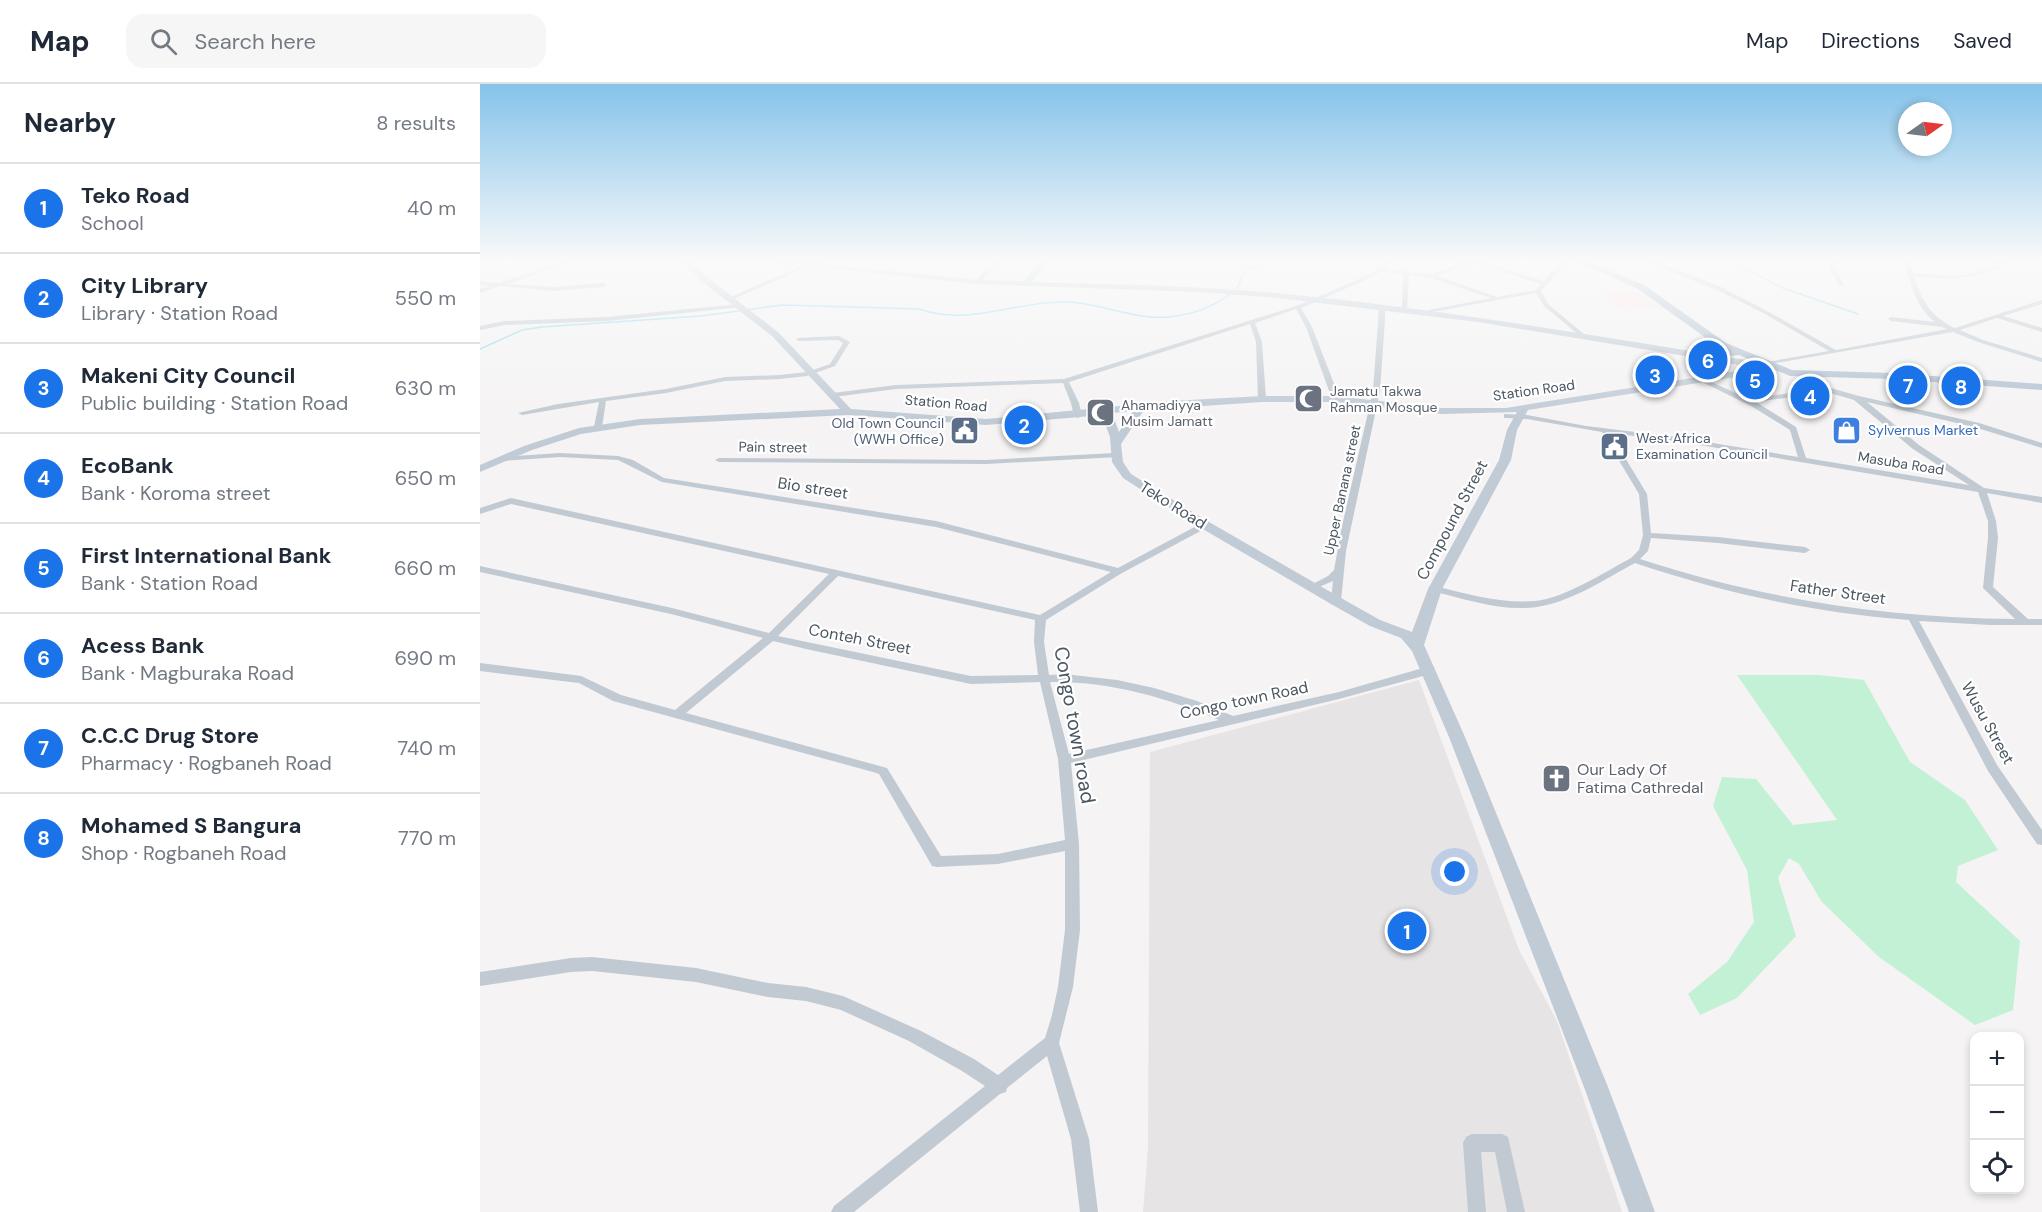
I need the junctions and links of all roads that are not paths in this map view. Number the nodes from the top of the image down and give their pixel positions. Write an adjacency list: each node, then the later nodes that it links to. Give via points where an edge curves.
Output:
1 (693, 313): 16 (street, via 505,323)
2 (748, 313): 26 (street)
3 (1281, 313): 14 (street)
4 (1301, 313): 38 (street)
5 (1382, 313): 40 (street, Upper Banana street)
6 (1433, 313): 19 (street)
7 (1555, 313): 19 (street)
8 (1678, 313): 21 (main road)
9 (1767, 313): 22 (street)
10 (1929, 313): 15 (street)
11 (2011, 313): 12 (street)
12 (1999, 317): 17 (street); 18 (street)
13 (1891, 319): 15 (street)
14 (1252, 322): 30 (street); 37 (street, via 1259,342)
15 (1946, 326): 17 (street)
16 (480, 328)
17 (1955, 330): 22 (street); 23 (street)
18 (2042, 330)
19 (1582, 335): 24 (street)
20 (799, 339): 26 (street, via 846,340 833,365)
21 (1727, 346): 24 (main road); 24 (main road)
22 (1836, 352): 25 (street)
23 (2042, 360)
24 (1748, 361): 25 (main road); 27 (street, Station Road)
25 (1772, 366): 27 (street, Station Road); 29 (main road)
26 (813, 372): 34 (street); 36 (street, via 724,379)
27 (1736, 374): 28 (street, Station Road)
28 (1700, 379): 39 (street); 44 (street, Station Road)
29 (1797, 379): 31 (main road, via 1822,374 1892,376); 32 (street); 33 (street)
30 (1065, 381): 34 (street, via 896,387); 47 (street)
31 (2040, 388)
32 (1828, 389): 33 (street); 35 (street)
33 (1808, 393): 39 (street)
34 (832, 395): 43 (street)
35 (1857, 398): 51 (street, via 1976,425); 57 (street, via 1917,447)
36 (603, 399): 42 (street); 48 (street)
37 (1262, 399): 38 (street, Station Road); 41 (street, Station Road)
38 (1336, 399): 40 (street, Station Road)
39 (1748, 401): 55 (street, via 1795,431)
40 (1374, 403): 46 (street, Station Road); 66 (street, Upper Banana street)
41 (1140, 408): 45 (street, Station Road); 52 (street)
42 (522, 412)
43 (848, 412): 47 (street, Station Road, via 986,422); 48 (street, Station Road)
44 (1522, 412): 46 (street, Station Road); 49 (street, Compound Street); 50 (street, Masuba Road)
45 (1107, 413): 47 (street, Station Road); 52 (street, Teko Road)
46 (1507, 413): 49 (street)
47 (1078, 416)
48 (598, 427): 53 (street, Station Road)
49 (1512, 430): 69 (street, Compound Street, via 1505,460)
50 (1604, 430): 55 (street, Masuba Road); 61 (street, via 1642,490)
51 (2042, 446)
52 (1116, 450): 54 (street, Pain street, via 974,462); 60 (street, Teko Road, via 1118,465 1127,476)
53 (502, 459): 56 (street, Station Road); 65 (street, Bio street, via 560,455 627,459 662,480 936,524)
54 (718, 460)
55 (1803, 460): 57 (street, Masuba Road)
56 (480, 469)
57 (1982, 490): 58 (street, Masuba Road); 73 (street, via 1992,521 1988,588)
58 (2042, 500)
59 (480, 511): 67 (street, via 511,501)
60 (1205, 525): 65 (street); 68 (street, Teko Road)
61 (1647, 536): 62 (street); 63 (street, via 1643,551)
62 (1806, 550)
63 (1634, 560): 69 (street, via 1573,592 1537,604 1500,604); 72 (street, Father Street, via 1687,579 1760,595)
64 (480, 569): 77 (street, Conteh Street)
65 (1119, 571): 71 (street)
66 (1339, 571): 68 (street, Upper Banana street); 70 (street, Upper Banana street)
67 (836, 573): 71 (street); 77 (street)
68 (1312, 587): 70 (street, Teko Road)
69 (1435, 589): 75 (street, Compound Street)
70 (1336, 601): 76 (street, Teko Road)
71 (1041, 618): 81 (street, Congo town road, via 1038,634)
72 (1912, 618): 73 (street, Father Street); 85 (street, Wusu Street, via 1992,768)
73 (2025, 622): 74 (street, Father Street)
74 (2042, 622)
75 (1421, 625): 76 (street); 78 (street, Compound Street)
76 (1393, 633): 78 (street, Teko Road); 80 (street, Teko Road)
77 (772, 636): 81 (street, Conteh Street, via 971,680); 82 (street)
78 (1416, 645): 80 (street, Teko Road)
79 (480, 667): 82 (street, via 581,680 617,698)
80 (1428, 667): 83 (street, Congo town Road, via 1386,684); 94 (street, Teko Road)
81 (1044, 678): 83 (street, Conteh Street, via 1117,684 1154,692); 84 (street, Congo town road)
82 (676, 714): 86 (street, via 883,771 937,862 998,859)
83 (1233, 722): 84 (street, Congo town Road, via 1159,735)
84 (1064, 760): 86 (street, Congo town road)
85 (2042, 840)
86 (1072, 844): 88 (street, Congo town road, via 1074,920 1070,970)
87 (480, 979): 89 (street, via 591,964 696,975 806,994 843,1003 915,1036)
88 (1051, 1043): 89 (street); 91 (street, via 1080,1139)
89 (1000, 1086): 90 (street)
90 (840, 1212)
91 (1089, 1212)
92 (1477, 1212): 93 (street, via 1472,1143 1502,1143)
93 (1516, 1212)
94 (1642, 1212)

